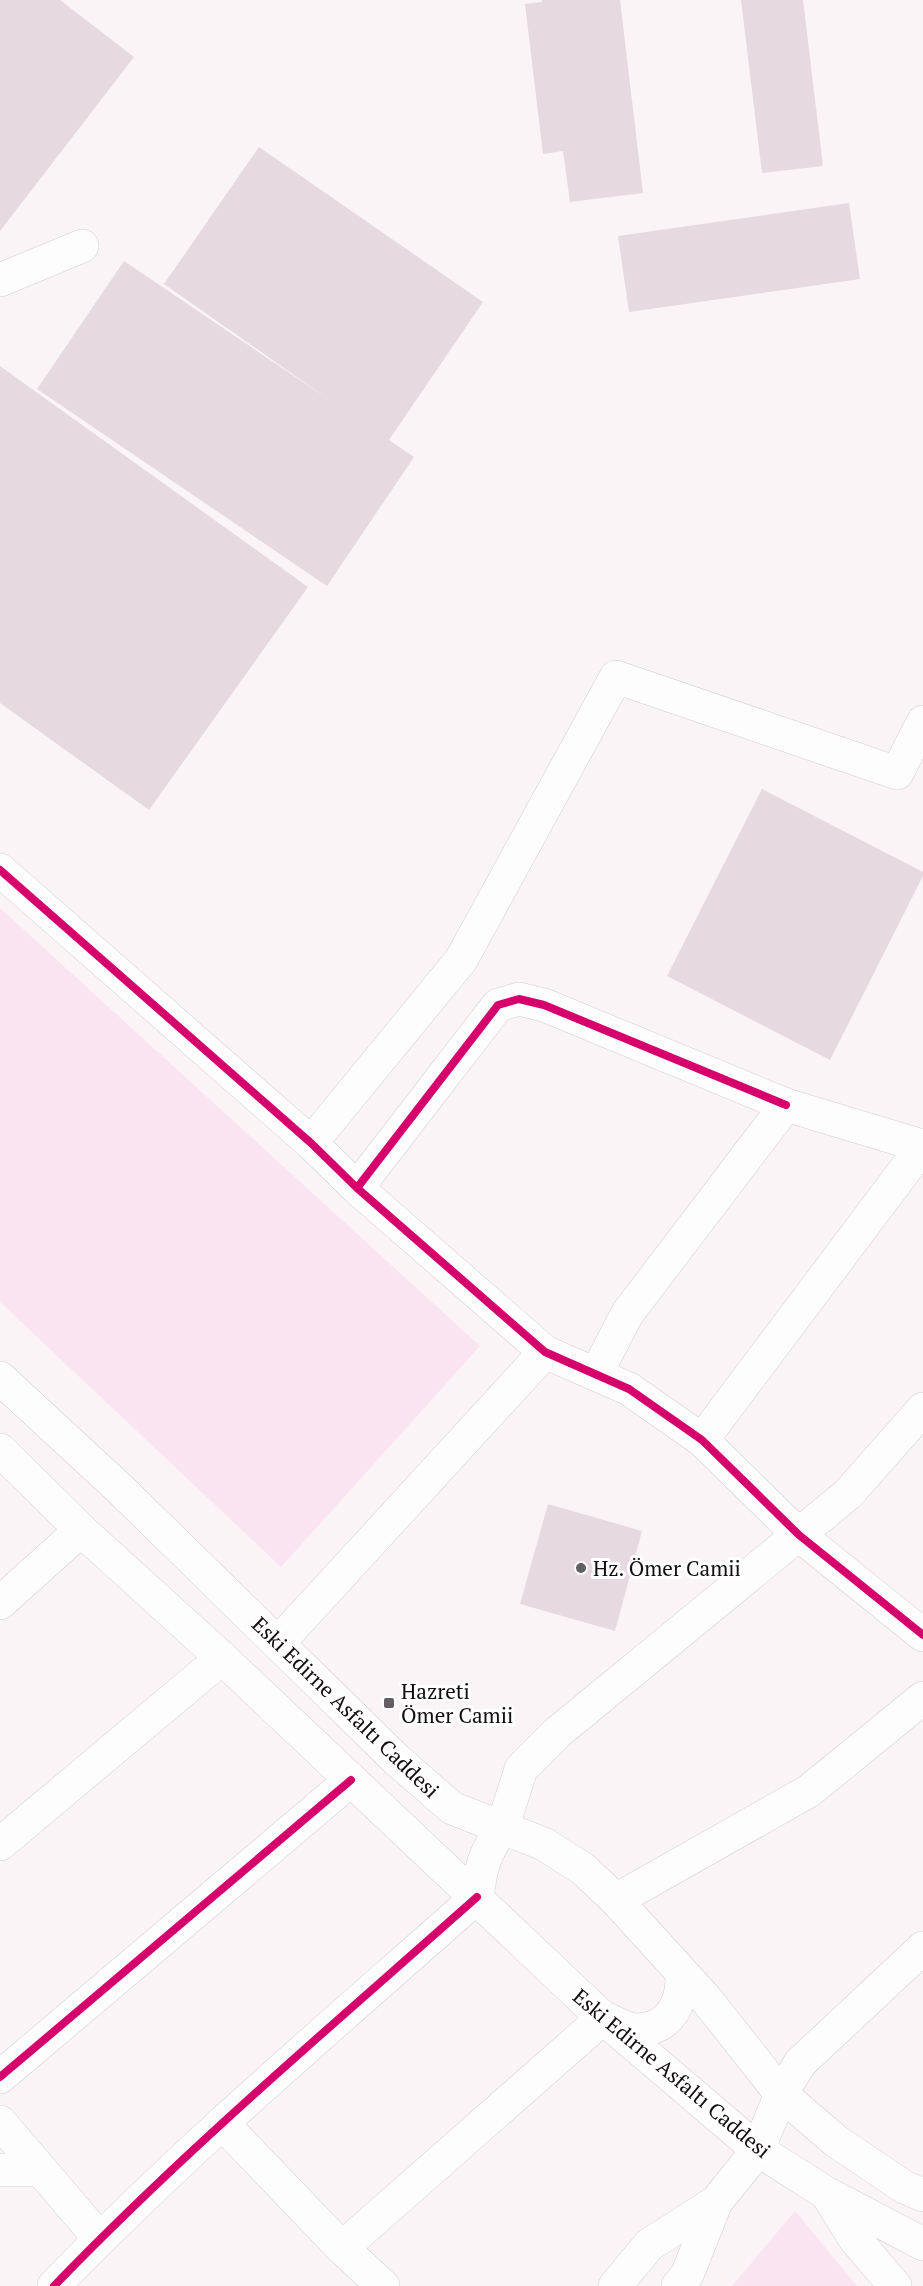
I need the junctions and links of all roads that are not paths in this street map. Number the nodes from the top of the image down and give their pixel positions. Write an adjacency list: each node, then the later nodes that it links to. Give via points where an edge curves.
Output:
1 (82, 246): 2 (street)
2 (0, 280)
3 (923, 722): 6 (street, via 897,773 616,677 461,960)
4 (0, 870): 6 (street)
5 (786, 1105): 7 (street); 8 (street, via 544,1005 519,999 498,1005); 10 (street, via 627,1314)
6 (311, 1143): 8 (street)
7 (922, 1146): 13 (street)
8 (357, 1188): 9 (street)
9 (545, 1352): 10 (street); 19 (street)
10 (596, 1374): 13 (street, via 629,1389)
11 (0, 1378): 19 (street, Eski Edirne Asfaltı Caddesi)
12 (923, 1409): 16 (street, via 848,1494)
13 (702, 1440): 16 (street)
14 (0, 1449): 15 (street, Eski Edirne Asfaltı Caddesi)
15 (81, 1530): 17 (street); 20 (street, Eski Edirne Asfaltı Caddesi)
16 (799, 1535): 18 (street); 23 (street, via 558,1732 520,1769)
17 (0, 1603)
18 (923, 1635)
19 (279, 1642): 20 (street); 23 (street, Eski Edirne Asfaltı Caddesi, via 397,1760 452,1808)
20 (222, 1658): 22 (street, Eski Edirne Asfaltı Caddesi); 24 (street)
21 (923, 1698): 26 (street, via 809,1791)
22 (351, 1780): 25 (street, Eski Edirne Asfaltı Caddesi); 30 (street)
23 (502, 1829): 25 (street, via 481,1866); 26 (street, Eski Edirne Asfaltı Caddesi, via 544,1844 583,1869)
24 (0, 1844)
25 (477, 1897): 29 (street, Eski Edirne Asfaltı Caddesi); 33 (street)
26 (616, 1900): 28 (street, Eski Edirne Asfaltı Caddesi)
27 (923, 1948): 31 (street, via 800,2063)
28 (682, 1973): 29 (street, via 683,1991 676,2008 657,2025 637,2031); 31 (street, Eski Edirne Asfaltı Caddesi)
29 (603, 2018): 34 (street, Eski Edirne Asfaltı Caddesi); 42 (street)
30 (0, 2077)
31 (781, 2094): 34 (street); 38 (street, Eski Edirne Asfaltı Caddesi, via 836,2141 904,2187)
32 (0, 2122): 36 (street)
33 (222, 2123): 40 (street); 42 (street)
34 (758, 2150): 37 (street, Eski Edirne Asfaltı Caddesi); 39 (street)
35 (0, 2170): 36 (street)
36 (40, 2170): 40 (street)
37 (826, 2193): 41 (street, Eski Edirne Asfaltı Caddesi); 47 (street, via 855,2239)
38 (923, 2195)
39 (716, 2202): 45 (street, via 649,2245); 46 (street, via 687,2275)
40 (99, 2239): 43 (street)
41 (923, 2244)
42 (342, 2248): 44 (street)
43 (54, 2286)
44 (383, 2286)
45 (615, 2286)
46 (678, 2286)
47 (895, 2286)

